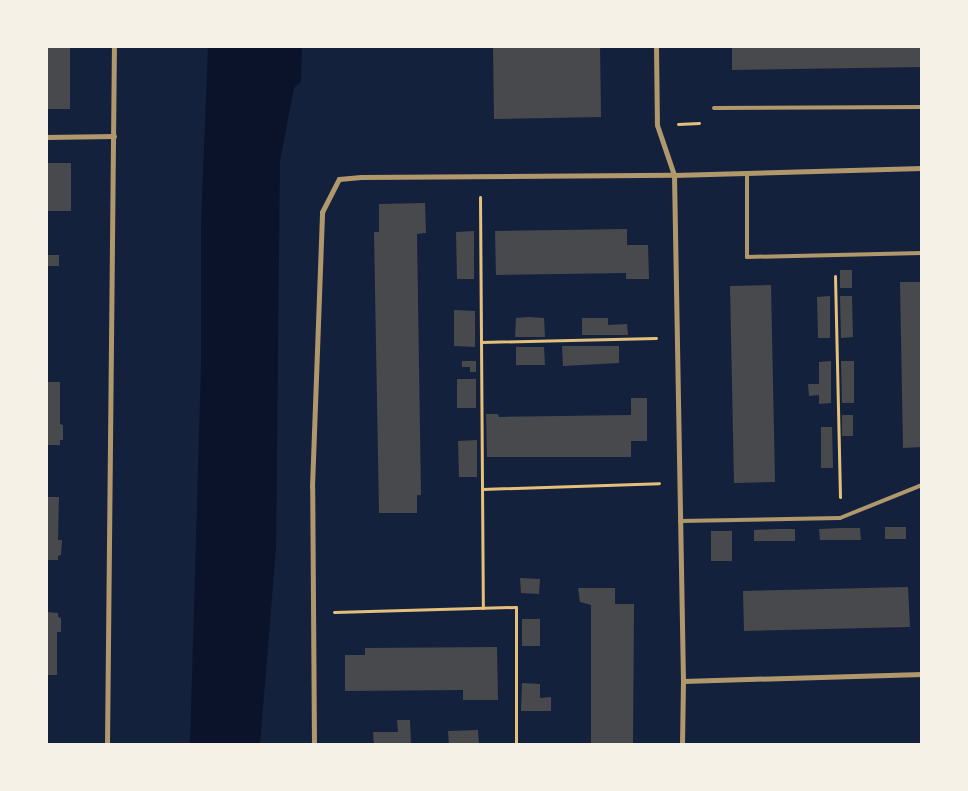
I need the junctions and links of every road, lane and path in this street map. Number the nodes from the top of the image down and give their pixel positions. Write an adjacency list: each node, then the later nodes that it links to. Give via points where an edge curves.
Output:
1 (114, 46): 6 (street)
2 (656, 46): 5 (street)
3 (922, 107): 4 (lane)
4 (714, 108): 5 (path, via 707,109 707,123)
5 (658, 125): 10 (street)
6 (114, 136): 7 (street); 25 (street)
7 (46, 137)
8 (922, 168): 9 (street)
9 (747, 173): 10 (street); 13 (lane, via 747,257)
10 (674, 175): 11 (street); 14 (street)
11 (480, 176): 15 (path); 22 (street, via 361,176 339,180 322,212 312,487)
12 (922, 253): 13 (lane)
13 (834, 255): 19 (path)
14 (677, 338): 15 (path); 16 (street)
15 (481, 342): 18 (path)
16 (679, 482): 18 (path); 20 (street)
17 (922, 485): 19 (lane)
18 (482, 489): 21 (path)
19 (840, 518): 20 (lane)
20 (680, 521): 24 (street)
21 (483, 608): 22 (path); 27 (path, via 516,608)
22 (313, 612): 26 (street)
23 (922, 674): 24 (street)
24 (683, 681): 28 (street)
25 (107, 745)
26 (314, 745)
27 (516, 745)
28 (682, 745)

